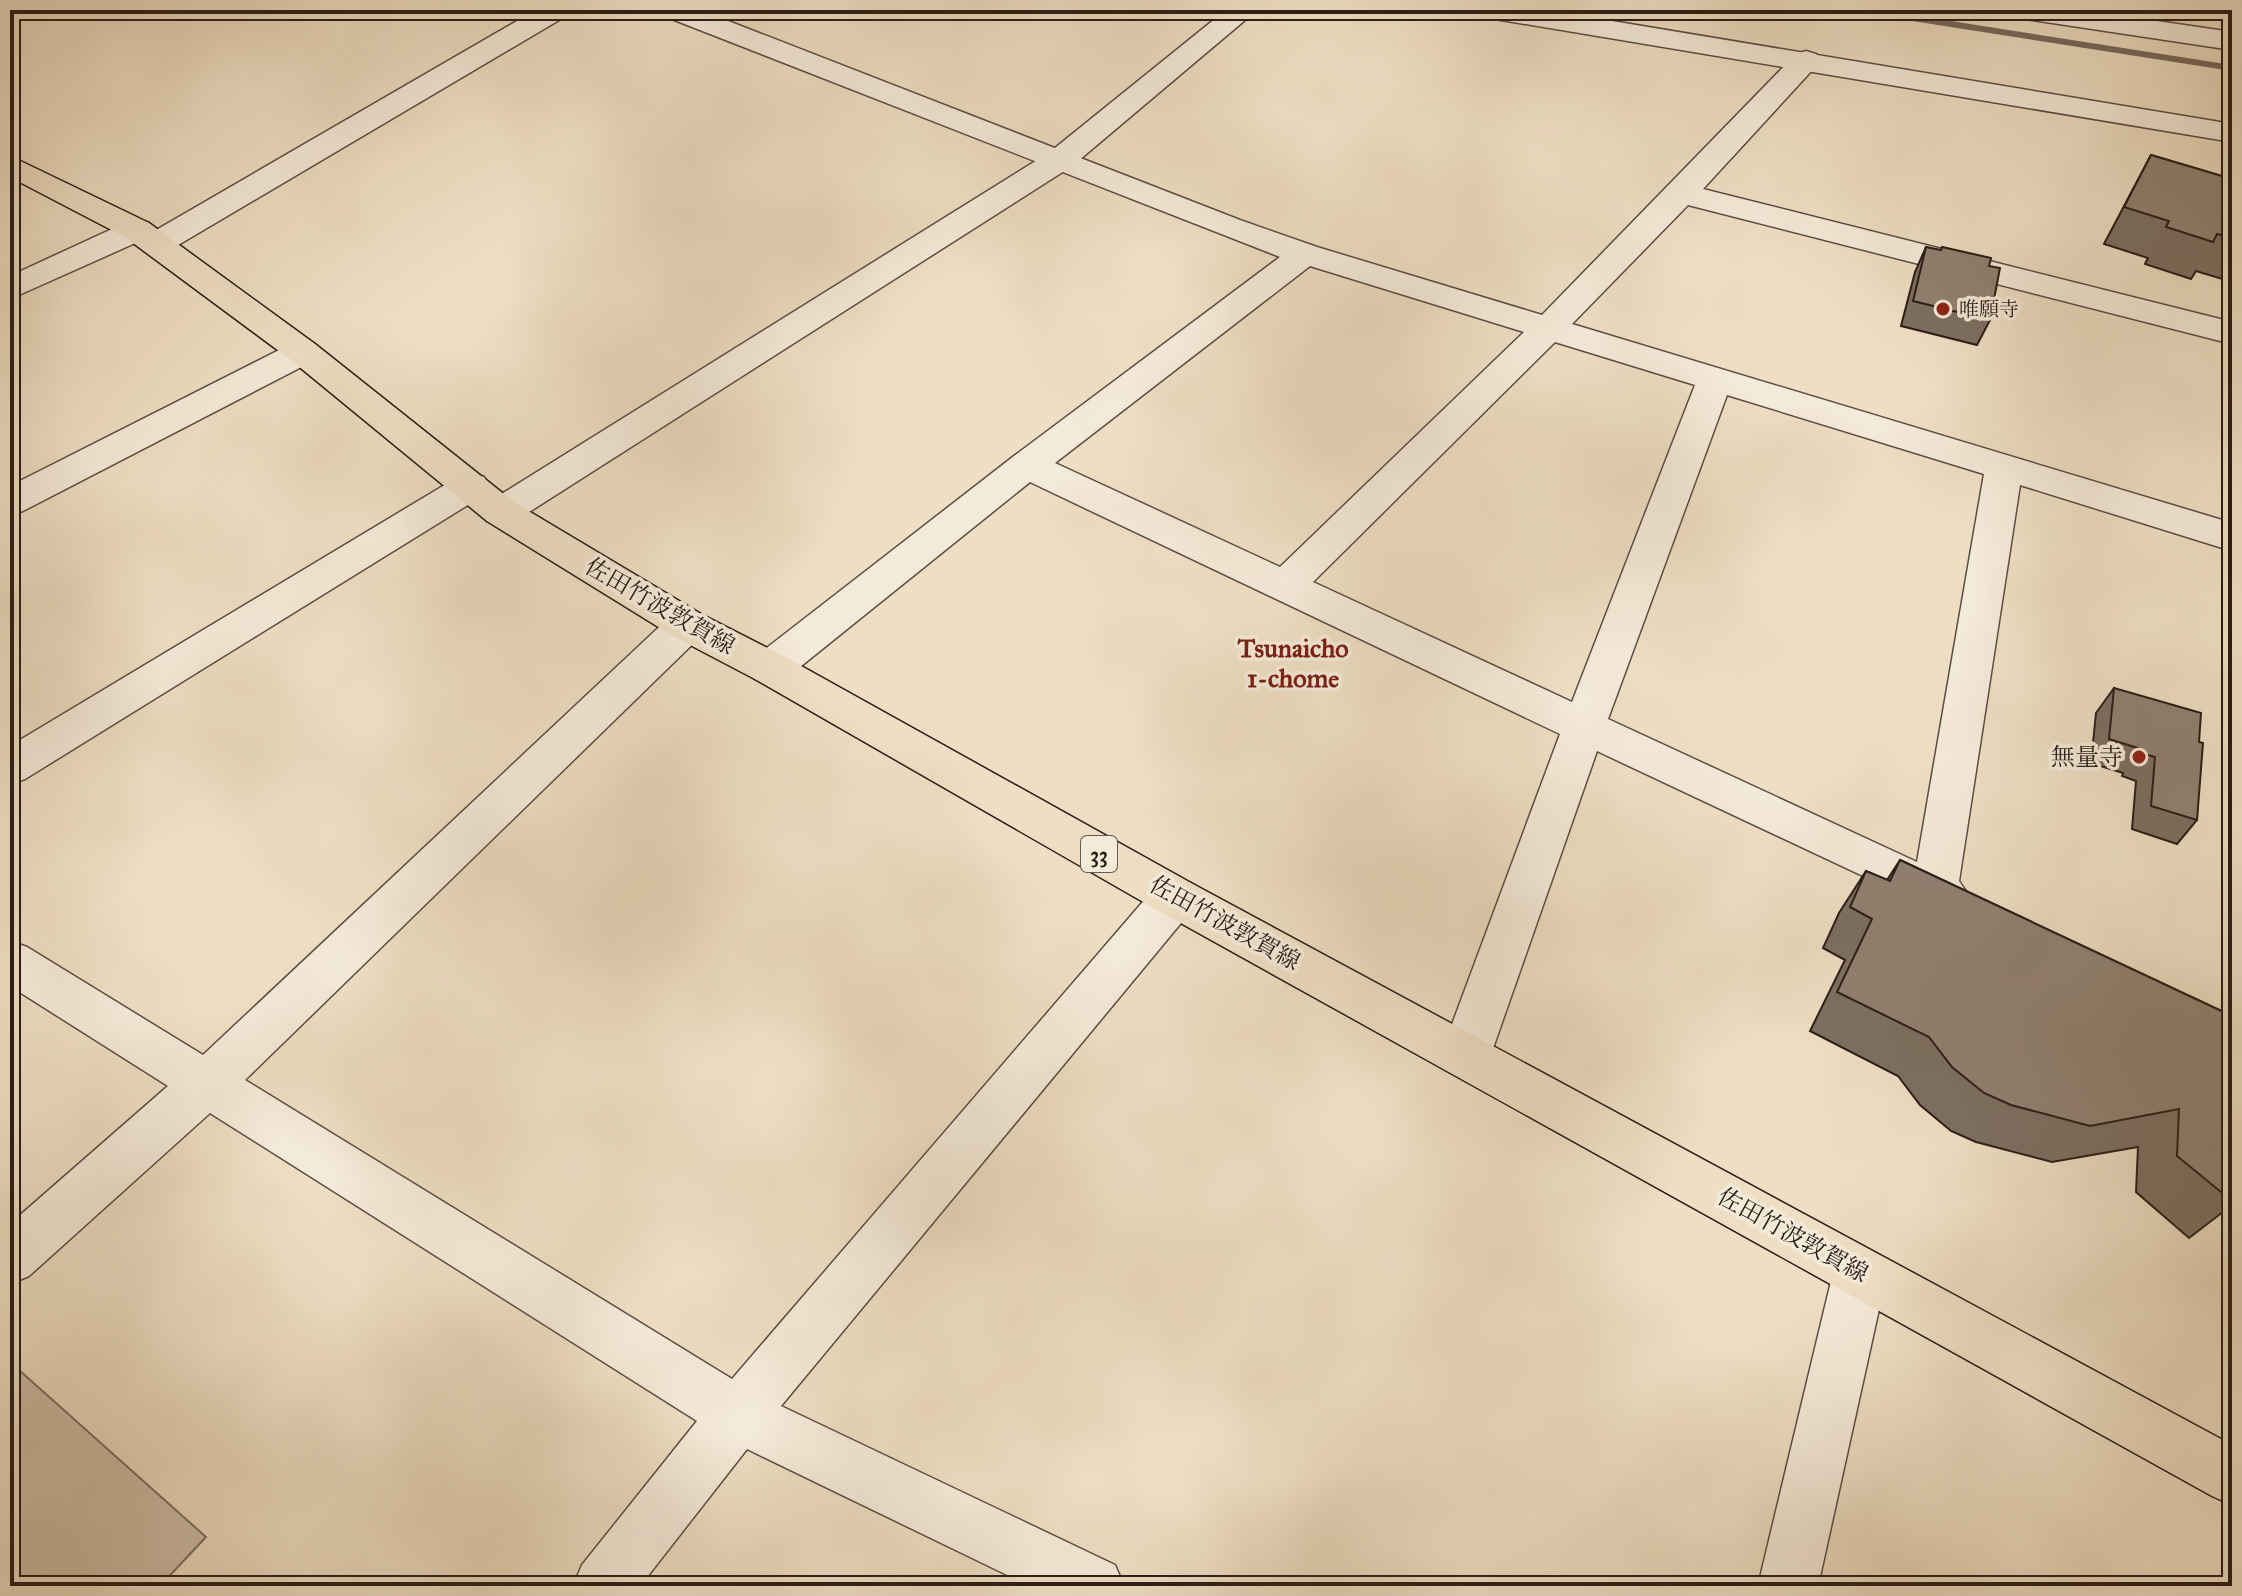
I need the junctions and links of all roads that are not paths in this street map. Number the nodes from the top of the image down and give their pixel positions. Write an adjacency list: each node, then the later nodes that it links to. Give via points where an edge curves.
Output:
1 (556, 10): 12 (street)
2 (674, 10): 9 (street)
3 (1243, 10): 9 (street)
4 (1495, 10): 7 (street)
5 (2025, 10): 6 (street)
6 (2232, 41)
7 (1806, 60): 8 (street); 11 (street)
8 (2232, 133)
9 (1061, 159): 13 (street); 21 (street)
10 (10, 165): 12 (main road, 佐田竹波敦賀線 / 33)
11 (1684, 194): 15 (street); 16 (street)
12 (146, 237): 14 (street); 17 (main road, 佐田竹波敦賀線 / 33)
13 (1305, 254): 15 (street); 19 (street)
14 (10, 289)
15 (1551, 328): 18 (street); 24 (street)
16 (2232, 333)
17 (303, 352): 21 (main road, 佐田竹波敦賀線 / 33); 22 (street)
18 (1716, 377): 20 (street); 27 (street)
19 (1027, 465): 24 (street); 26 (street)
20 (2004, 468): 23 (street); 29 (street)
21 (486, 499): 25 (main road, 佐田竹波敦賀線 / 33); 28 (street)
22 (10, 502)
23 (2232, 537)
24 (1283, 587): 27 (street)
25 (687, 625): 26 (main road, 佐田竹波敦賀線 / 33); 34 (street)
26 (770, 668): 30 (main road, 佐田竹波敦賀線 / 33)
27 (1584, 727): 29 (street); 33 (street)
28 (10, 767)
29 (1935, 891): 31 (street)
30 (1175, 897): 33 (main road, 佐田竹波敦賀線 / 33); 37 (street)
31 (1977, 911)
32 (10, 961): 34 (street)
33 (1466, 1054): 36 (main road, 佐田竹波敦賀線 / 33)
34 (208, 1083): 35 (street); 37 (street)
35 (10, 1258)
36 (1860, 1273): 38 (main road, 佐田竹波敦賀線 / 33); 41 (street)
37 (738, 1415): 39 (street); 40 (street)
38 (2232, 1476)
39 (603, 1586)
40 (1094, 1586)
41 (1788, 1586)

